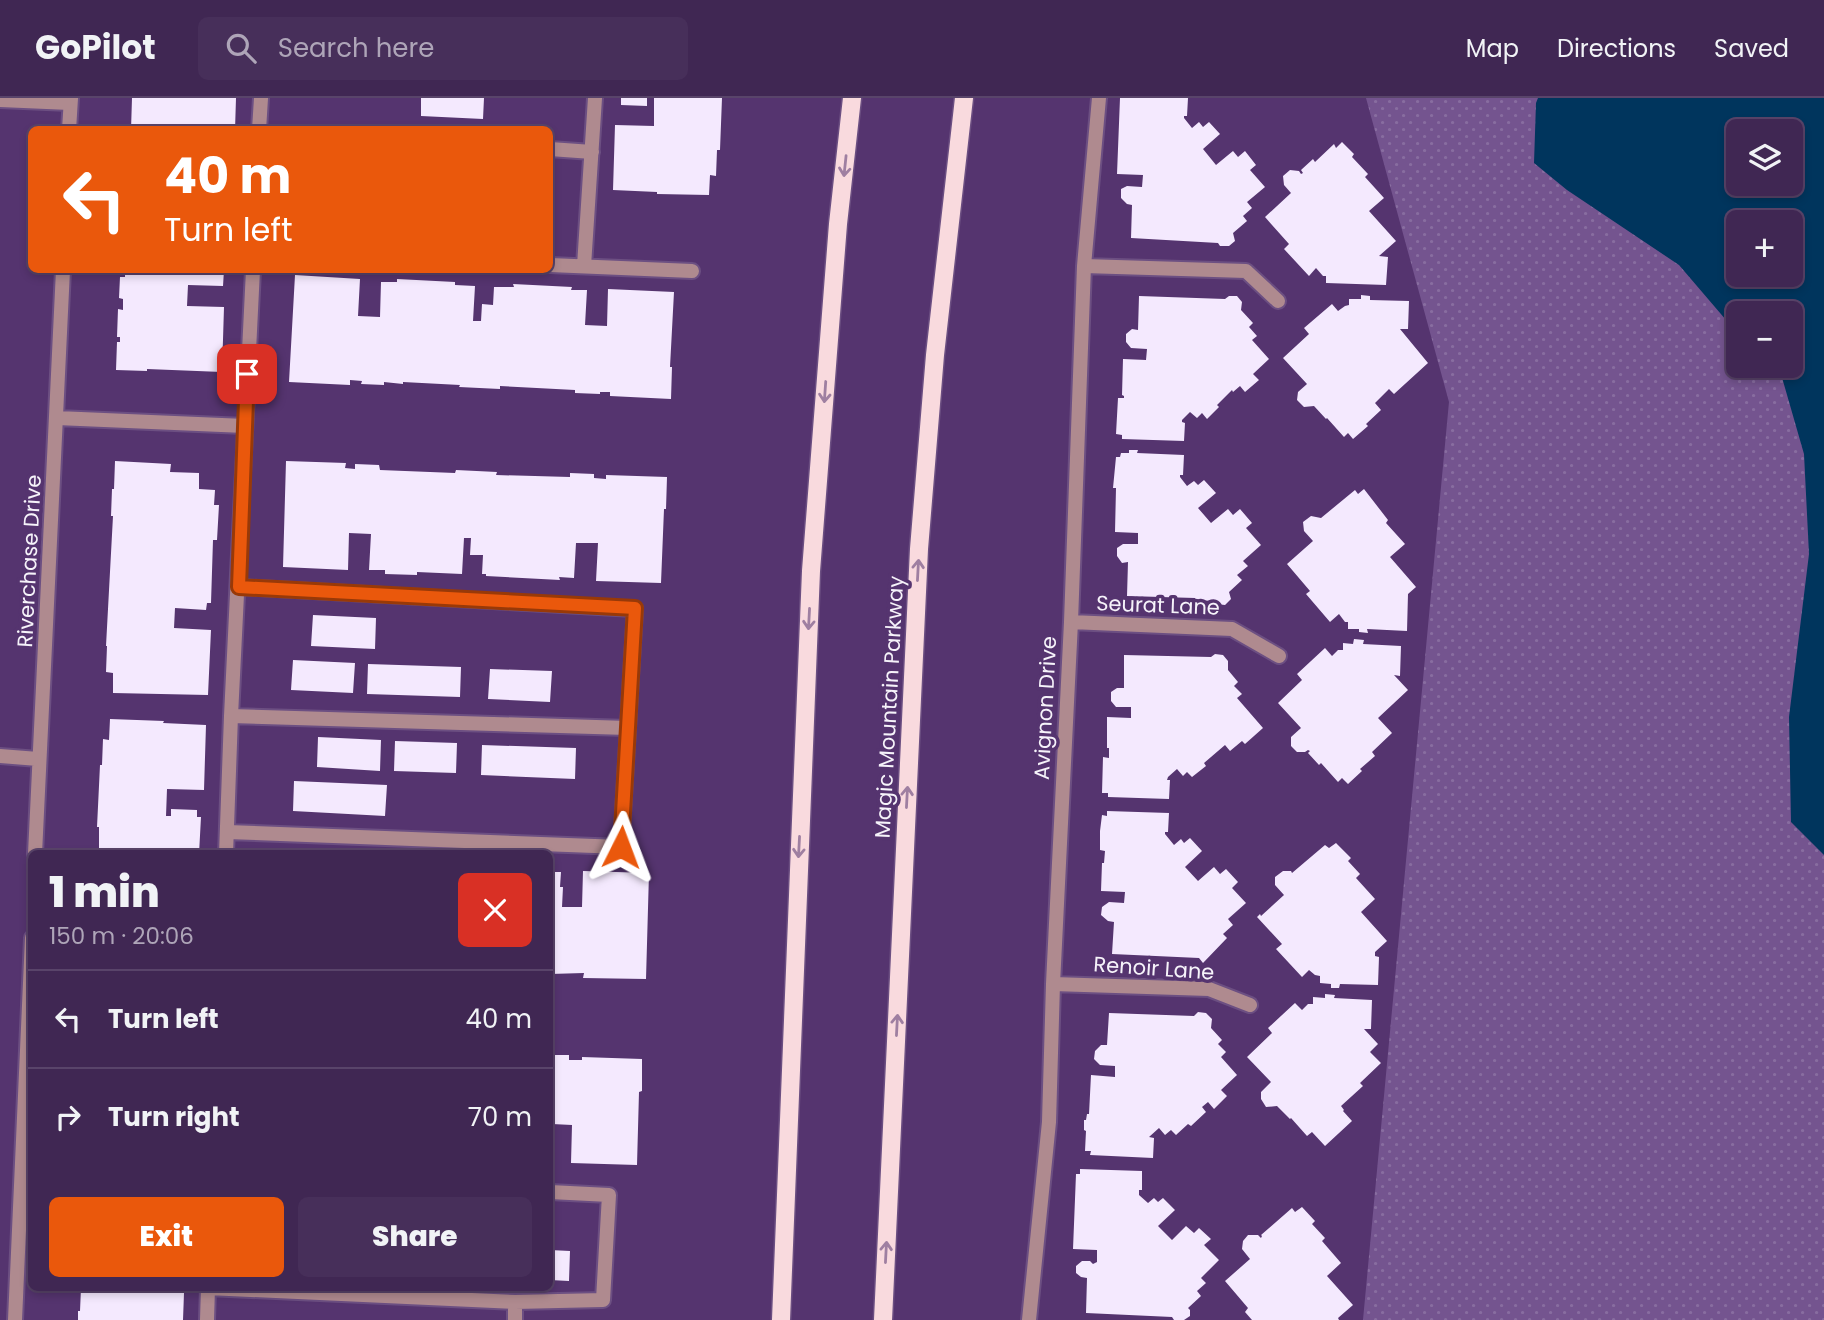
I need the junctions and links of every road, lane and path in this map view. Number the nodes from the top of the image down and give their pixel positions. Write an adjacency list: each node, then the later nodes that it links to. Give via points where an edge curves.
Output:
1 (261, 98): 9 (lane)
2 (596, 98): 11 (lane)
3 (852, 98): 41 (main road, one-way to 41, via 811,570)
4 (964, 98): 42 (main road, Magic Mountain Parkway, one-way to 4, via 919,549)
5 (1099, 98): 14 (lane, Avignon Drive)
6 (0, 100): 7 (lane)
7 (70, 100): 8 (lane)
8 (69, 126)
9 (259, 126)
10 (553, 149): 11 (lane)
11 (592, 152): 13 (lane)
12 (553, 265): 13 (lane)
13 (584, 266): 15 (lane)
14 (1084, 266): 18 (lane, via 1246,271); 22 (lane, Avignon Drive)
15 (692, 271)
16 (63, 273): 19 (lane, Riverchase Drive)
17 (253, 273): 20 (lane)
18 (1278, 301)
19 (57, 418): 20 (lane); 27 (lane, Riverchase Drive)
20 (245, 426): 21 (lane)
21 (239, 587): 24 (lane); 25 (lane, via 635,608)
22 (1071, 622): 23 (lane, Seurat Lane, via 1232,629); 31 (lane, Avignon Drive)
23 (1279, 656)
24 (231, 716): 25 (lane); 28 (lane)
25 (628, 729): 28 (lane, via 621,847)
26 (0, 756): 27 (lane)
27 (38, 758): 29 (lane, Riverchase Drive)
28 (227, 832): 30 (lane)
29 (35, 850)
30 (226, 850)
31 (1053, 984): 32 (lane, Renoir Lane, via 1209,989); 43 (lane, Avignon Drive, via 1049,1122)
32 (1250, 1005)
33 (28, 1041): 38 (lane)
34 (553, 1192): 37 (lane, via 609,1195 603,1300)
35 (208, 1291): 39 (lane)
36 (274, 1291): 37 (lane)
37 (515, 1302): 40 (lane)
38 (15, 1320)
39 (207, 1320)
40 (515, 1320)
41 (781, 1320)
42 (883, 1320)
43 (1029, 1320)

